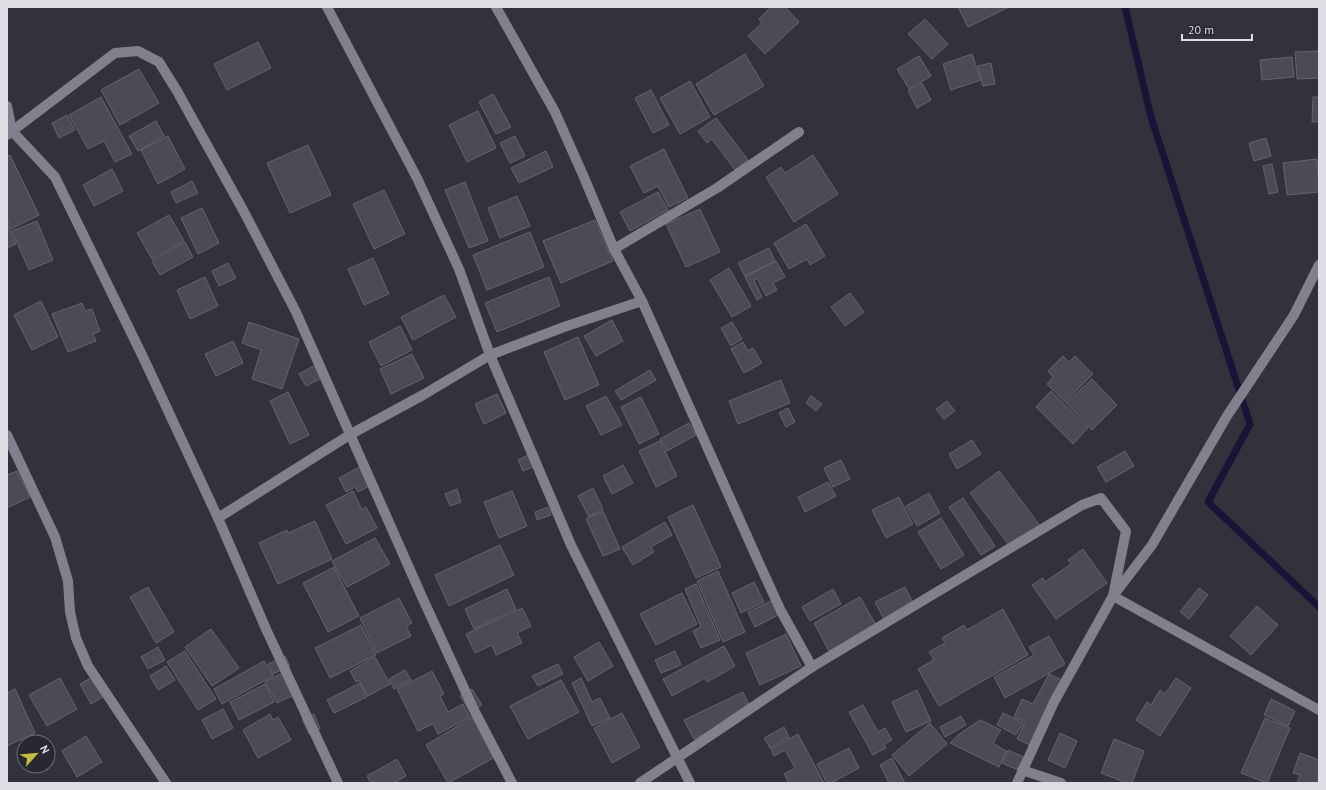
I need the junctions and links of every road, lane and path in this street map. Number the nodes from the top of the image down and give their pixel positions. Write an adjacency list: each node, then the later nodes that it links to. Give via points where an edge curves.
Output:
1 (327, 7): 9 (street, via 420,186 459,269)
2 (496, 7): 6 (street, via 554,112)
3 (7, 106): 5 (street)
4 (799, 132): 6 (street, via 717,188)
5 (10, 133): 10 (street, via 115,53 138,51 159,62 243,210 296,312); 12 (street, via 55,177)
6 (614, 249): 8 (street)
7 (1319, 265): 13 (street, via 1294,315 1226,416 1152,545)
8 (642, 301): 9 (street); 14 (street, via 781,611)
9 (490, 355): 10 (street); 16 (street, via 571,545)
10 (351, 434): 12 (street); 20 (street, via 474,710)
11 (7, 435): 18 (street, via 55,537 68,581 70,612 76,638 88,666)
12 (218, 518): 19 (street, via 266,629)
13 (1112, 596): 14 (street, via 1126,531 1101,498 1082,505); 15 (street); 17 (street, via 1054,702)
14 (812, 667): 16 (street)
15 (1319, 710)
16 (678, 757): 21 (street); 22 (street)
17 (1022, 770): 23 (street); 24 (street)
18 (166, 783)
19 (338, 783)
20 (512, 783)
21 (640, 783)
22 (690, 783)
23 (1017, 783)
24 (1061, 783)

